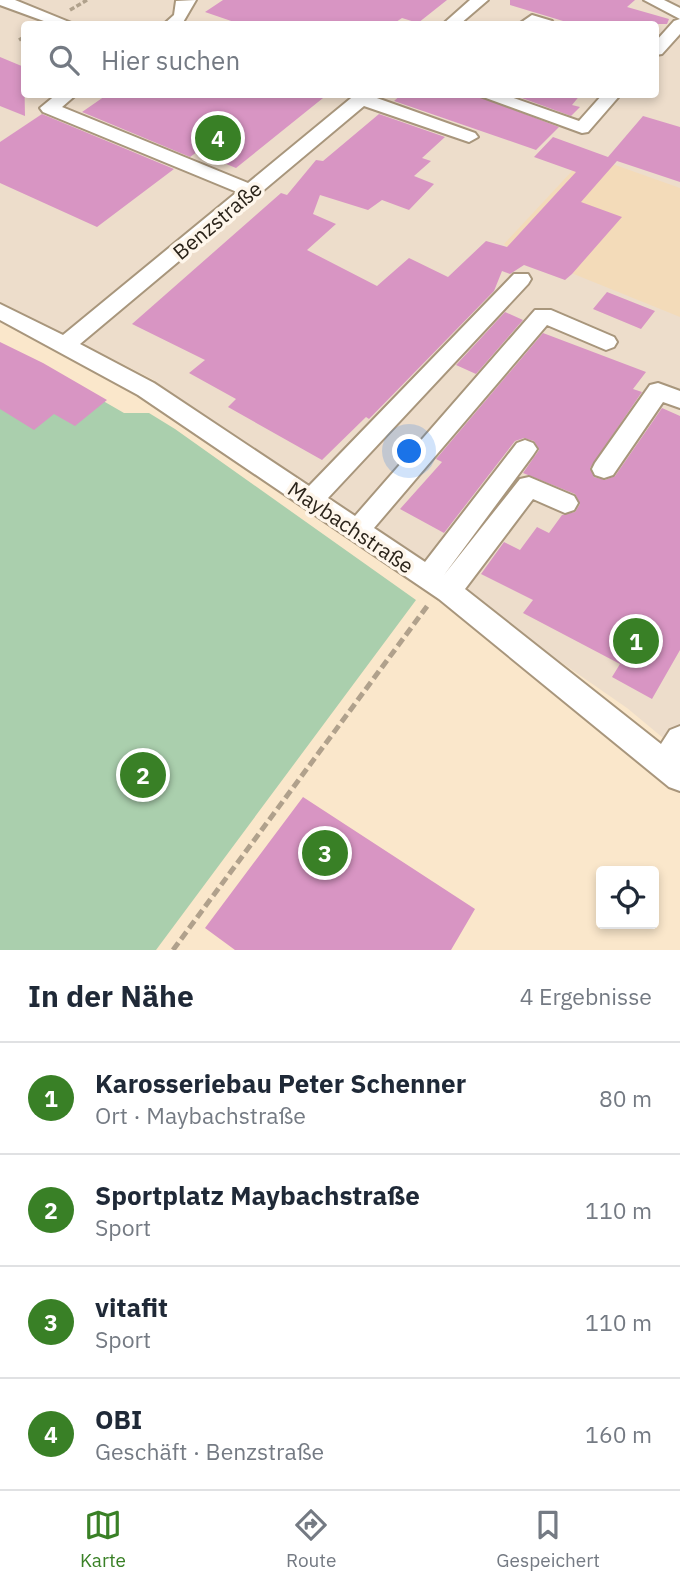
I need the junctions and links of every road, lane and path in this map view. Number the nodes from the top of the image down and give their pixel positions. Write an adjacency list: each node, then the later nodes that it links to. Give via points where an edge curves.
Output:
1 (0, 0): 6 (street)
2 (188, 0): 7 (street)
3 (480, 0): 8 (street)
4 (652, 0): 5 (street)
5 (680, 14)
6 (58, 21)
7 (177, 21)
8 (455, 21)
9 (680, 24): 10 (street)
10 (659, 47)
11 (63, 98): 17 (street, via 49,108)
12 (363, 98): 17 (street, Benzstraße)
13 (367, 98): 16 (street)
14 (495, 98): 15 (street, via 582,128)
15 (609, 98)
16 (469, 137)
17 (251, 191): 21 (street, Benzstraße)
18 (521, 279): 25 (street)
19 (0, 311): 21 (street, Maybachstraße)
20 (606, 342): 27 (street, via 542,315)
21 (65, 345): 25 (street, Maybachstraße, via 156,396)
22 (680, 400): 24 (street, via 658,391)
23 (525, 449): 28 (street)
24 (604, 469)
25 (310, 501): 27 (street, Maybachstraße)
26 (565, 503): 28 (street, via 529,486)
27 (357, 531): 28 (street, Maybachstraße)
28 (439, 585): 29 (street, Maybachstraße); 30 (path)
29 (675, 760)
30 (173, 950)

